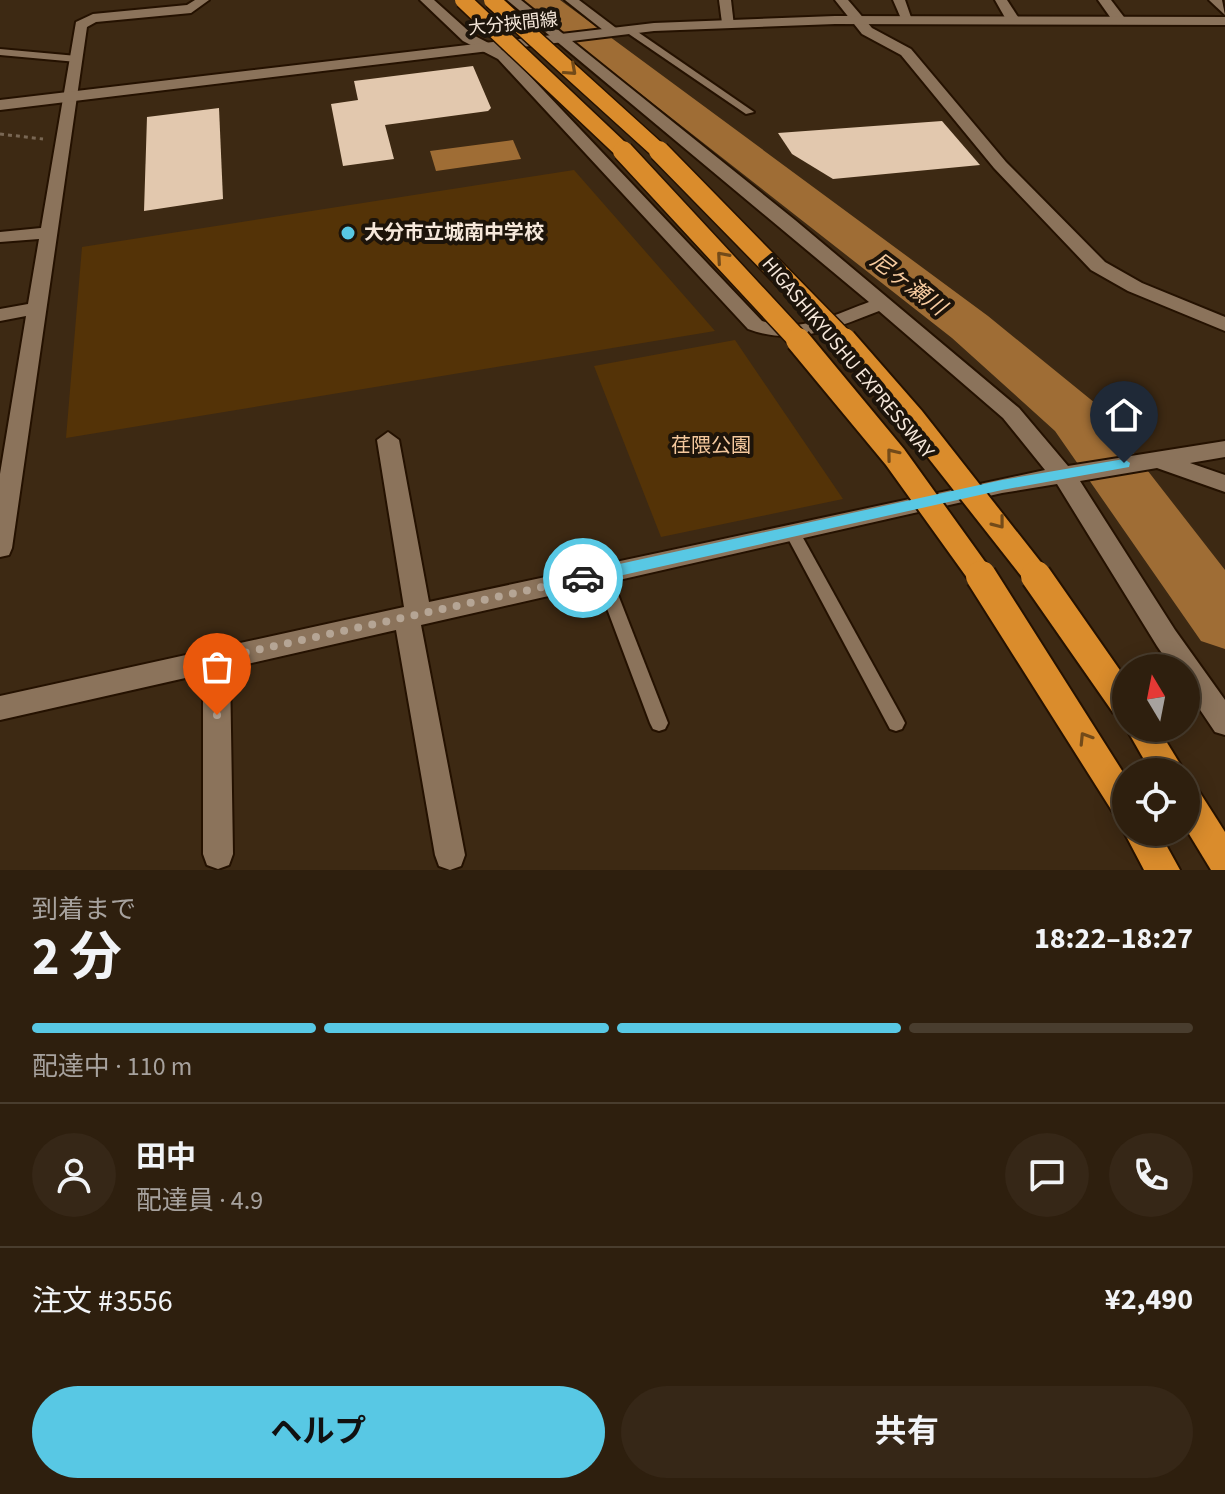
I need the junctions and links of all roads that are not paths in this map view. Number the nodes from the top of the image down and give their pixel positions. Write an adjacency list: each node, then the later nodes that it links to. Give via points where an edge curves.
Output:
1 (203, 0): 25 (street, via 191,9 93,18 81,25)
2 (426, 0): 23 (street)
3 (463, 0): 50 (highway, HIGASHIKYUSHU EXPRESSWAY, one-way to 3, bridge, via 1004,611 895,457 714,247)
4 (492, 0): 45 (highway, HIGASHIKYUSHU EXPRESSWAY, one-way to 45, bridge, via 607,102 885,382 1020,550)
5 (513, 0): 22 (street)
6 (571, 0): 21 (street)
7 (725, 0): 19 (street)
8 (841, 0): 14 (street)
9 (899, 0): 15 (street)
10 (1001, 0): 16 (street)
11 (1104, 0): 17 (street)
12 (1215, 0): 13 (street)
13 (1225, 11)
14 (855, 20): 15 (street, 大分挾間線); 19 (street, 大分挾間線); 34 (street, via 906,52 1000,165 1098,266)
15 (908, 20): 16 (street, 大分挾間線)
16 (1013, 20): 17 (street, 大分挾間線)
17 (1120, 21): 18 (street, 大分挾間線)
18 (1225, 21)
19 (729, 23): 20 (street, 大分挾間線)
20 (629, 30): 21 (street, 大分挾間線); 28 (lane)
21 (613, 31): 22 (street, 大分挾間線)
22 (562, 37): 23 (street, 大分挾間線); 31 (street)
23 (481, 46): 26 (street, 大分挾間線); 31 (street, via 503,56 755,325 776,334 794,334)
24 (0, 52): 25 (lane)
25 (77, 59): 26 (street)
26 (72, 96): 27 (street, 大分挾間線); 29 (street)
27 (0, 105)
28 (749, 112)
29 (51, 233): 30 (street); 32 (street)
30 (0, 237)
31 (883, 303): 38 (street, via 1011,413)
32 (39, 308): 33 (street); 41 (street)
33 (0, 315)
34 (1225, 325)
35 (388, 440): 43 (street)
36 (1225, 449): 37 (street)
37 (1154, 458): 38 (street); 39 (street)
38 (1062, 474): 40 (street); 49 (street)
39 (1225, 484)
40 (792, 531): 42 (street); 48 (lane)
41 (0, 548)
42 (602, 574): 43 (street); 47 (lane)
43 (412, 616): 44 (street); 54 (street)
44 (216, 659): 46 (street); 53 (street)
45 (1112, 685)
46 (0, 708)
47 (659, 723)
48 (896, 723)
49 (1225, 723)
50 (1112, 783)
51 (1200, 822): 55 (highway)
52 (1149, 846): 56 (highway)
53 (218, 854)
54 (450, 855)
55 (1225, 862)
56 (1163, 870)

